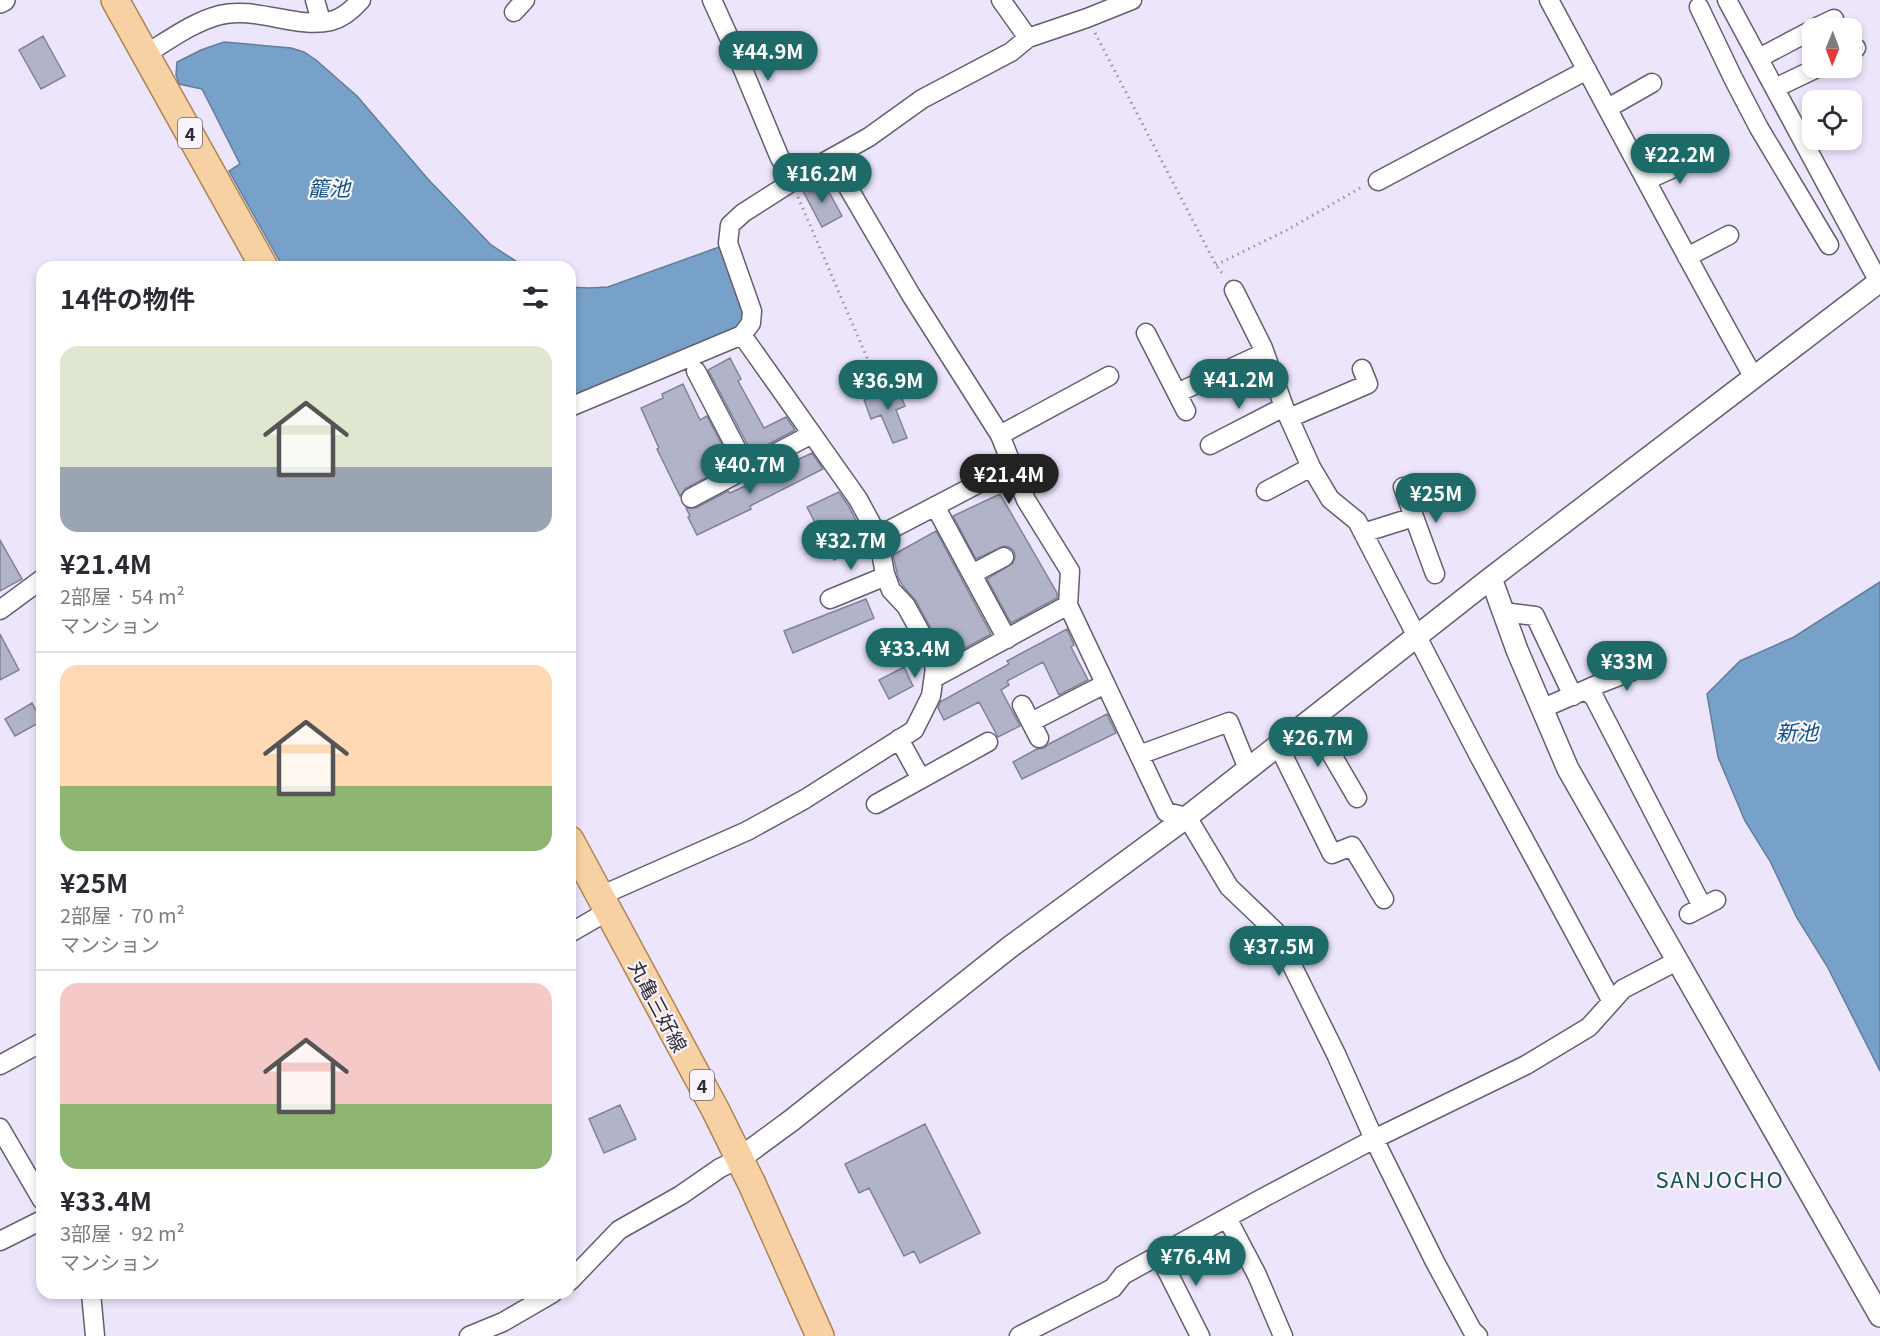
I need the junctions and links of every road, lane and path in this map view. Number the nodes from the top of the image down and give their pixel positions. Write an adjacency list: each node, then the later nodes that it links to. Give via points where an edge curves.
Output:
1 (4, 0): 10 (street)
2 (115, 0): 16 (main road, 4)
3 (315, 0): 13 (street)
4 (361, 0): 13 (street, via 349,12 331,21)
5 (711, 0): 28 (street)
6 (1001, 0): 15 (street)
7 (1132, 0): 12 (street)
8 (1727, 0): 17 (street)
9 (1551, 1): 18 (street)
10 (0, 2)
11 (1699, 7): 24 (street)
12 (1087, 18): 15 (street); 34 (path)
13 (321, 21): 16 (street, via 242,12 220,15 189,27)
14 (1802, 35): 17 (street)
15 (1028, 38): 26 (street, via 1011,52 922,99)
16 (146, 54): 33 (main road, 4)
17 (1759, 58): 21 (street)
18 (1587, 70): 22 (street); 29 (street)
19 (1802, 75): 21 (street)
20 (1652, 83): 22 (street)
21 (1775, 88): 23 (street)
22 (1608, 108): 27 (street)
23 (1788, 112): 24 (street); 35 (street)
24 (1760, 128): 31 (street)
25 (1698, 157): 27 (street)
26 (832, 160): 28 (street); 50 (street)
27 (1647, 180): 32 (street)
28 (793, 181): 38 (street, via 730,225 728,243 752,311 751,323); 44 (path)
29 (1378, 181): 34 (path)
30 (1730, 235): 32 (street)
31 (1829, 245)
32 (1687, 257): 43 (street)
33 (261, 261)
34 (1216, 265): 36 (path)
35 (1880, 282): 43 (street)
36 (1234, 290): 39 (street)
37 (1146, 333): 45 (street)
38 (742, 335): 46 (street); 49 (street)
39 (1264, 353): 45 (street); 48 (street)
40 (1362, 369): 48 (street, via 1368,384)
41 (696, 371): 54 (street)
42 (1109, 376): 50 (street, via 1057,413)
43 (1754, 378): 66 (street)
44 (877, 381)
45 (1177, 393): 47 (street)
46 (576, 404)
47 (1186, 411)
48 (1286, 412): 51 (street); 53 (street)
49 (812, 434): 54 (street); 61 (street, via 858,499)
50 (1000, 435): 52 (street)
51 (1210, 445)
52 (1012, 466): 58 (street); 69 (street, via 1026,500 1070,571)
53 (1311, 467): 56 (street); 60 (street, via 1330,499 1357,521)
54 (747, 469): 57 (street)
55 (1403, 487): 59 (street)
56 (1266, 491)
57 (691, 498)
58 (935, 506): 61 (street); 63 (street)
59 (1414, 518): 60 (street); 64 (street)
60 (1364, 533): 72 (street)
61 (878, 536): 65 (street)
62 (1004, 557): 63 (street)
63 (972, 574): 73 (street)
64 (1435, 574)
65 (886, 576): 68 (street); 75 (street, via 891,590 906,606 922,635 935,668)
66 (1491, 578): 71 (street); 72 (street)
67 (36, 583): 70 (street)
68 (830, 599)
69 (1068, 605): 73 (street); 76 (street)
70 (0, 610)
71 (1503, 612): 77 (street, via 1535,616); 79 (street)
72 (1417, 636): 80 (street); 96 (street)
73 (1007, 639): 75 (street)
74 (1654, 661): 77 (street)
75 (934, 678): 81 (street, via 931,696 914,730)
76 (1105, 684): 78 (street, via 1035,730); 84 (street)
77 (1579, 693): 79 (street); 93 (street, via 1594,697)
78 (1022, 705)
79 (1541, 709): 95 (street, via 1568,769)
80 (1311, 719): 83 (street); 87 (street)
81 (899, 739): 86 (street); 92 (street, via 805,799)
82 (988, 742): 86 (street)
83 (1278, 745): 85 (street); 91 (street, via 1332,854 1352,846)
84 (1138, 755): 85 (street, via 1229,722); 89 (street, via 1166,812)
85 (1248, 769): 89 (street)
86 (921, 778): 88 (street)
87 (1357, 798)
88 (876, 804)
89 (1187, 816): 100 (street, via 1229,887 1275,931); 101 (street, via 1010,947)
90 (576, 851): 92 (main road, 丸亀三好線 / 4)
91 (1384, 899)
92 (604, 904): 94 (street); 101 (main road, 丸亀三好線 / 4)
93 (1702, 907)
94 (576, 928)
95 (1677, 961): 96 (street, via 1623,989); 110 (street)
96 (1611, 1000): 100 (street, via 1589,1027 1526,1065)
97 (36, 1045): 98 (street)
98 (0, 1065)
99 (2, 1137): 102 (street)
100 (1374, 1139): 103 (street); 117 (street, via 1435,1262)
101 (739, 1159): 107 (street, via 619,1230); 113 (main road, 丸亀三好線 / 4)
102 (36, 1191)
103 (1227, 1218): 106 (street); 116 (street, via 1257,1275)
104 (36, 1223): 105 (street)
105 (0, 1241)
106 (1159, 1255): 114 (street, via 1123,1275 1113,1288); 115 (street)
107 (576, 1275)
108 (92, 1299): 111 (street)
109 (540, 1299): 112 (street, via 503,1322)
110 (1880, 1316)
111 (95, 1336)
112 (469, 1336)
113 (820, 1336)
114 (1019, 1336)
115 (1200, 1336)
116 (1282, 1336)
117 (1478, 1336)

